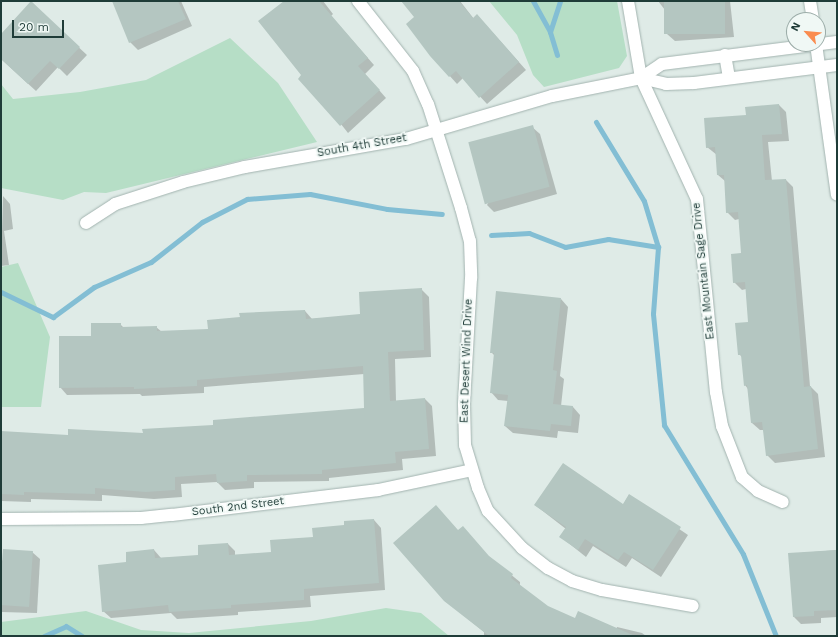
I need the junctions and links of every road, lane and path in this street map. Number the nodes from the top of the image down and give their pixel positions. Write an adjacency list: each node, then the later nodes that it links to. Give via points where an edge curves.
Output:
1 (358, 1): 14 (street, East Desert Wind Drive, via 413,71)
2 (628, 1): 12 (street, East Mountain Sage Drive)
3 (810, 1): 4 (street)
4 (812, 12)
5 (837, 42): 6 (street, South 4th Street)
6 (826, 43)
7 (786, 48): 9 (street, South 4th Street)
8 (817, 52): 11 (street)
9 (725, 55): 12 (street, South 4th Street, via 662,64); 13 (street)
10 (837, 65): 11 (street, South 4th Street)
11 (820, 67): 13 (street, South 4th Street); 15 (street)
12 (641, 78): 13 (street, South 4th Street, via 666,84); 14 (street, South 4th Street, via 552,96); 18 (street, East Mountain Sage Drive, via 697,199 716,392 722,426 742,477 758,490)
13 (729, 78)
14 (437, 130): 16 (street, South 4th Street, via 406,139 245,167 183,182 115,204); 17 (street, East Desert Wind Drive, via 470,241 471,278 464,404 465,445)
15 (837, 195)
16 (86, 223)
17 (472, 470): 19 (street, South 2nd Street, via 378,490 141,518); 20 (street, East Desert Wind Drive, via 488,511 522,548 548,568 572,581 602,590)
18 (783, 502)
19 (1, 519)
20 (693, 606)

